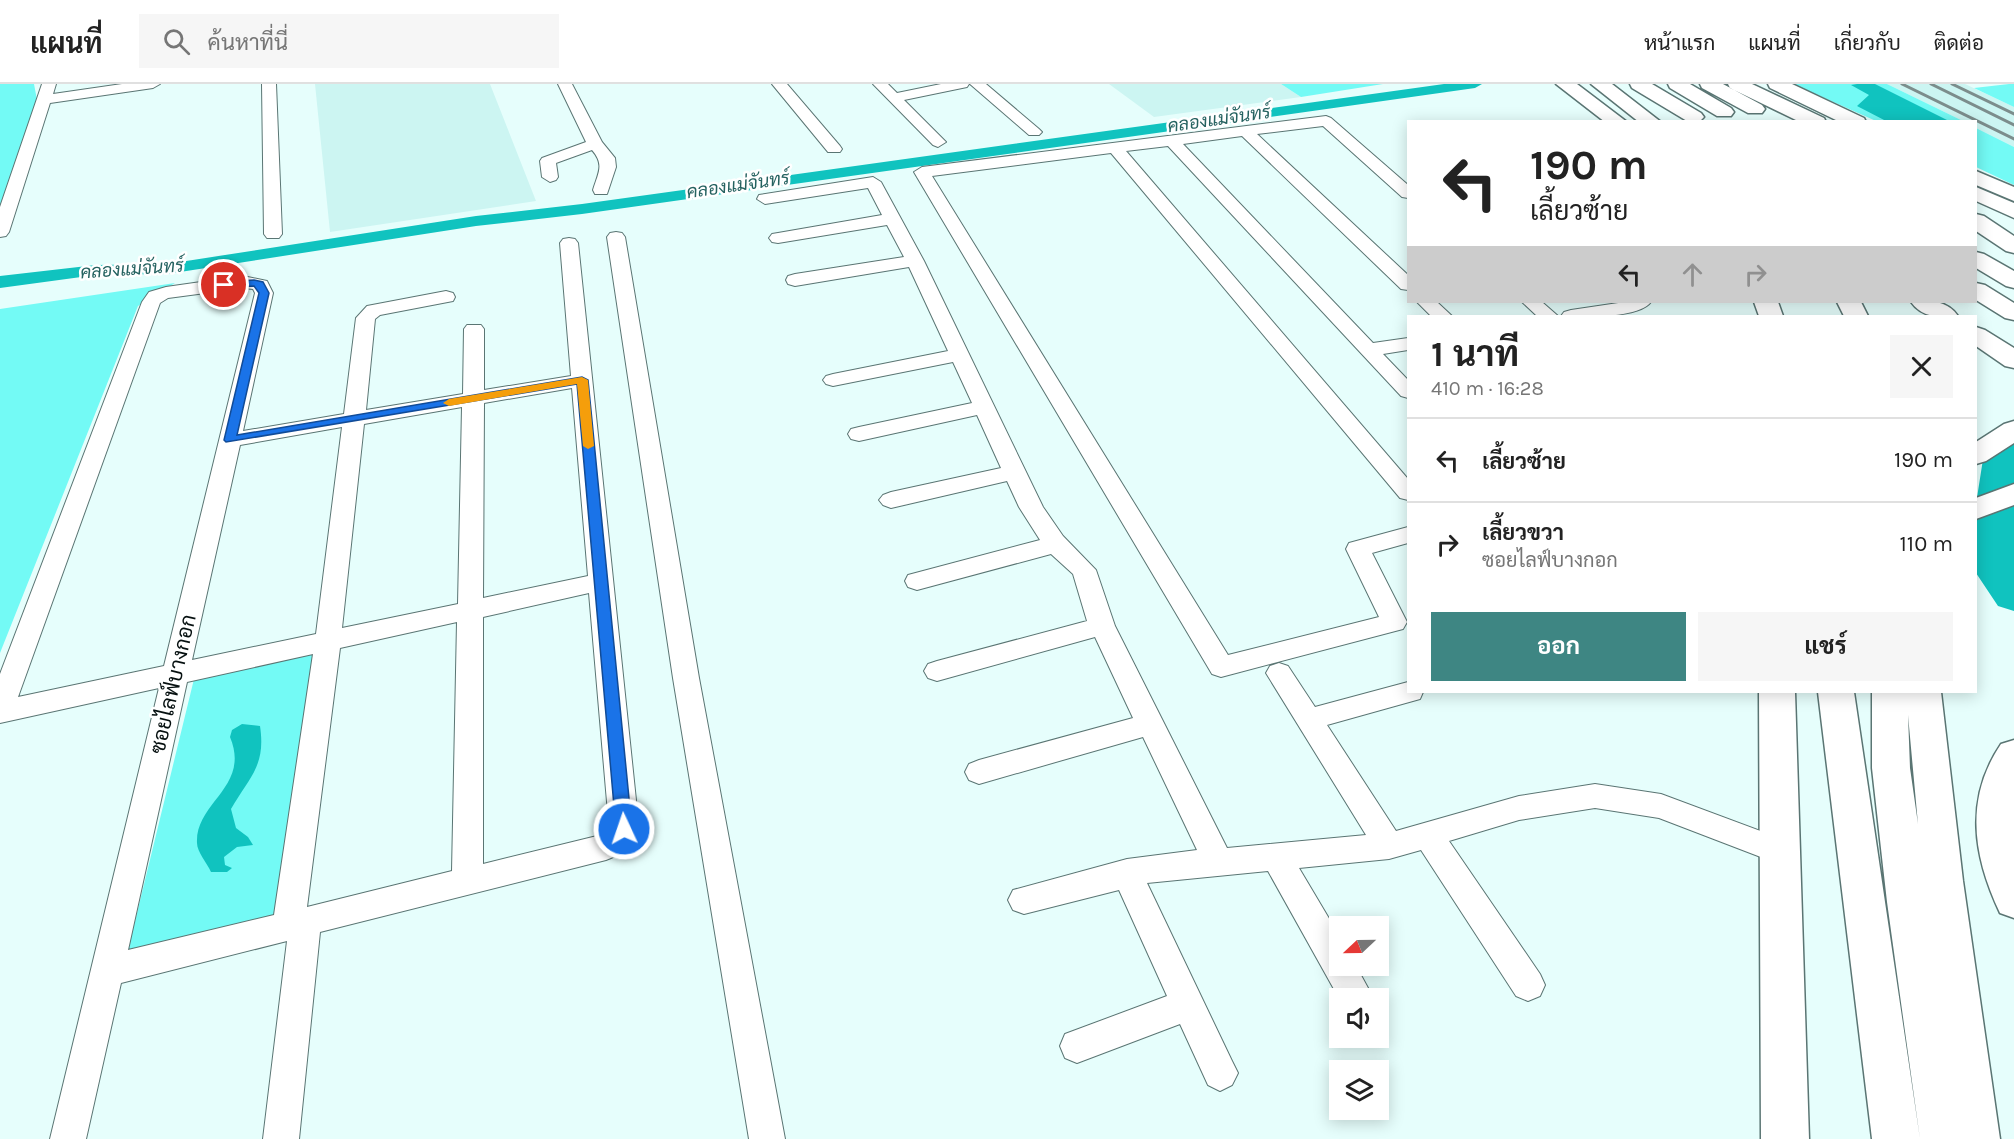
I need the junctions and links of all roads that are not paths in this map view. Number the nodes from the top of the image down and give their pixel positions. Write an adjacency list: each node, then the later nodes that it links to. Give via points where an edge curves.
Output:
1 (153, 84): 15 (street)
2 (268, 84): 44 (street)
3 (565, 84): 28 (street)
4 (779, 84): 30 (street)
5 (880, 84): 16 (street)
6 (962, 84): 16 (street)
7 (977, 84): 25 (street)
8 (1565, 84): 17 (main road)
9 (1600, 84): 18 (main road)
10 (1639, 84): 19 (main road)
11 (1677, 84): 20 (main road)
12 (1709, 84): 21 (main road)
13 (1737, 84): 22 (main road)
14 (1777, 84): 23 (main road)
15 (47, 92): 43 (street)
16 (894, 98): 27 (street)
17 (1615, 120)
18 (1649, 120)
19 (1698, 120)
20 (1738, 120)
21 (1776, 120)
22 (1813, 120)
23 (1853, 120)
24 (1245, 131): 26 (street); 34 (street, via 1326,121); 53 (street)
25 (1034, 132)
26 (1170, 140): 29 (street); 68 (street)
27 (938, 142)
28 (595, 144): 31 (street, via 548,161); 33 (street, via 607,158)
29 (1114, 147): 82 (street); 86 (street, via 922,171 1221,667 1394,622 1358,549)
30 (834, 149)
31 (550, 177)
32 (1977, 177): 36 (main road)
33 (601, 190)
34 (1407, 193)
35 (1977, 193): 39 (main road)
36 (2014, 195)
37 (765, 199): 40 (street, via 873,182)
38 (1977, 203): 42 (main road)
39 (2014, 211)
40 (892, 219): 46 (street); 50 (street)
41 (1977, 221): 48 (main road)
42 (2014, 222)
43 (0, 232)
44 (273, 234)
45 (616, 237): 124 (street, via 686,678)
46 (778, 238)
47 (569, 243): 71 (street)
48 (2014, 246)
49 (1977, 260): 52 (main road)
50 (915, 261): 51 (street); 69 (street)
51 (795, 280)
52 (2014, 281)
53 (1407, 284)
54 (1977, 291): 60 (main road)
55 (446, 297): 76 (street, via 369,313)
56 (1427, 303): 61 (street)
57 (1532, 303): 62 (street)
58 (1640, 303): 63 (street)
59 (1925, 303): 64 (main road)
60 (2014, 314)
61 (1441, 315)
62 (1547, 315)
63 (1577, 315)
64 (1944, 315)
65 (474, 328): 74 (street)
66 (1977, 336): 70 (main road)
67 (1407, 344): 68 (street)
68 (1369, 350): 73 (street)
69 (959, 355): 72 (street); 75 (street)
70 (2014, 360)
71 (582, 380): 74 (street); 89 (street)
72 (833, 380)
73 (1407, 391)
74 (473, 399): 76 (street); 90 (street)
75 (985, 407): 78 (street); 81 (street)
76 (355, 418): 79 (street); 92 (street)
77 (2014, 430): 80 (main road)
78 (859, 434)
79 (230, 440): 95 (street, ซอยไลฟ์บางกอก); 101 (street, ซอยไลฟ์บางกอก, via 264,293 260,285 243,282 156,296)
80 (1977, 454)
81 (1015, 472): 84 (street); 87 (street)
82 (1407, 492)
83 (2014, 494): 85 (main road)
84 (891, 500)
85 (1977, 509)
86 (1407, 535)
87 (1054, 545): 88 (street); 91 (street, via 1084,570)
88 (917, 581)
89 (601, 582): 90 (street); 112 (street, via 624,829 606,847)
90 (471, 610): 92 (street); 112 (street)
91 (1102, 626): 93 (street); 103 (street)
92 (328, 641): 95 (street); 115 (street)
93 (937, 670)
94 (1279, 673): 102 (street)
95 (175, 674): 101 (street); 116 (street, ซอยไลฟ์บางกอก)
96 (1407, 693): 102 (street)
97 (1836, 693): 126 (main road)
98 (1889, 693): 127 (main road, via 1893,779 1908,902)
99 (1923, 693): 128 (main road)
100 (1777, 709): 108 (main road)
101 (0, 711)
102 (1309, 719): 107 (street)
103 (1151, 724): 105 (street); 110 (street)
104 (2014, 755): 114 (main road, via 2007,763 1996,800 1998,859)
105 (980, 771)
106 (1428, 835): 107 (street); 108 (street, via 1519,808 1595,796 1661,806); 117 (street)
107 (1389, 846): 109 (street)
108 (1779, 851): 125 (main road)
109 (1277, 856): 110 (street); 118 (street)
110 (1218, 862): 111 (street)
111 (1127, 873): 113 (street); 119 (street)
112 (467, 882): 115 (street)
113 (1024, 900)
114 (2014, 900)
115 (297, 924): 116 (street); 123 (street)
116 (106, 971): 122 (street, ซอยไลฟ์บางกอก)
117 (1528, 985)
118 (1351, 988)
119 (1188, 1005): 120 (street); 121 (street)
120 (1077, 1046)
121 (1220, 1072)
122 (68, 1139)
123 (281, 1139)
124 (767, 1139)
125 (1785, 1139)
126 (1896, 1139)
127 (1944, 1139)
128 (1976, 1139)

